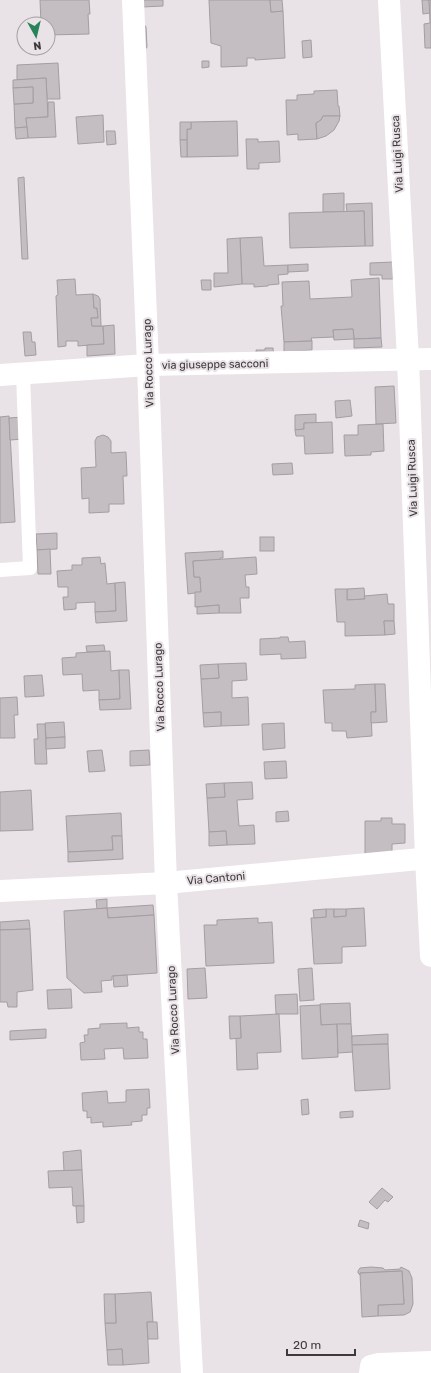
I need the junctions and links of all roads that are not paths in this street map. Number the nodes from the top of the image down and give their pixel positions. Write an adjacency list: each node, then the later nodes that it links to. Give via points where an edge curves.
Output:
1 (133, 0): 5 (street, Via Rocco Lurago)
2 (389, 0): 3 (street, Via Luigi Rusca)
3 (408, 359): 4 (street, via giuseppe sacconi); 5 (street, via giuseppe sacconi); 9 (street, Via Luigi Rusca)
4 (431, 359)
5 (148, 365): 6 (street, via giuseppe sacconi); 10 (street, Via Rocco Lurago)
6 (23, 374): 7 (street, via giuseppe sacconi); 8 (lane, via 30,568)
7 (0, 375)
8 (0, 570)
9 (428, 858): 10 (street, Via Cantoni); 12 (street, Via Luigi Rusca)
10 (166, 883): 11 (street, Via Cantoni); 14 (street, Via Rocco Lurago)
11 (0, 892)
12 (431, 956)
13 (431, 1362): 15 (street, via 379,1364 371,1366)
14 (192, 1373)
15 (370, 1373)

